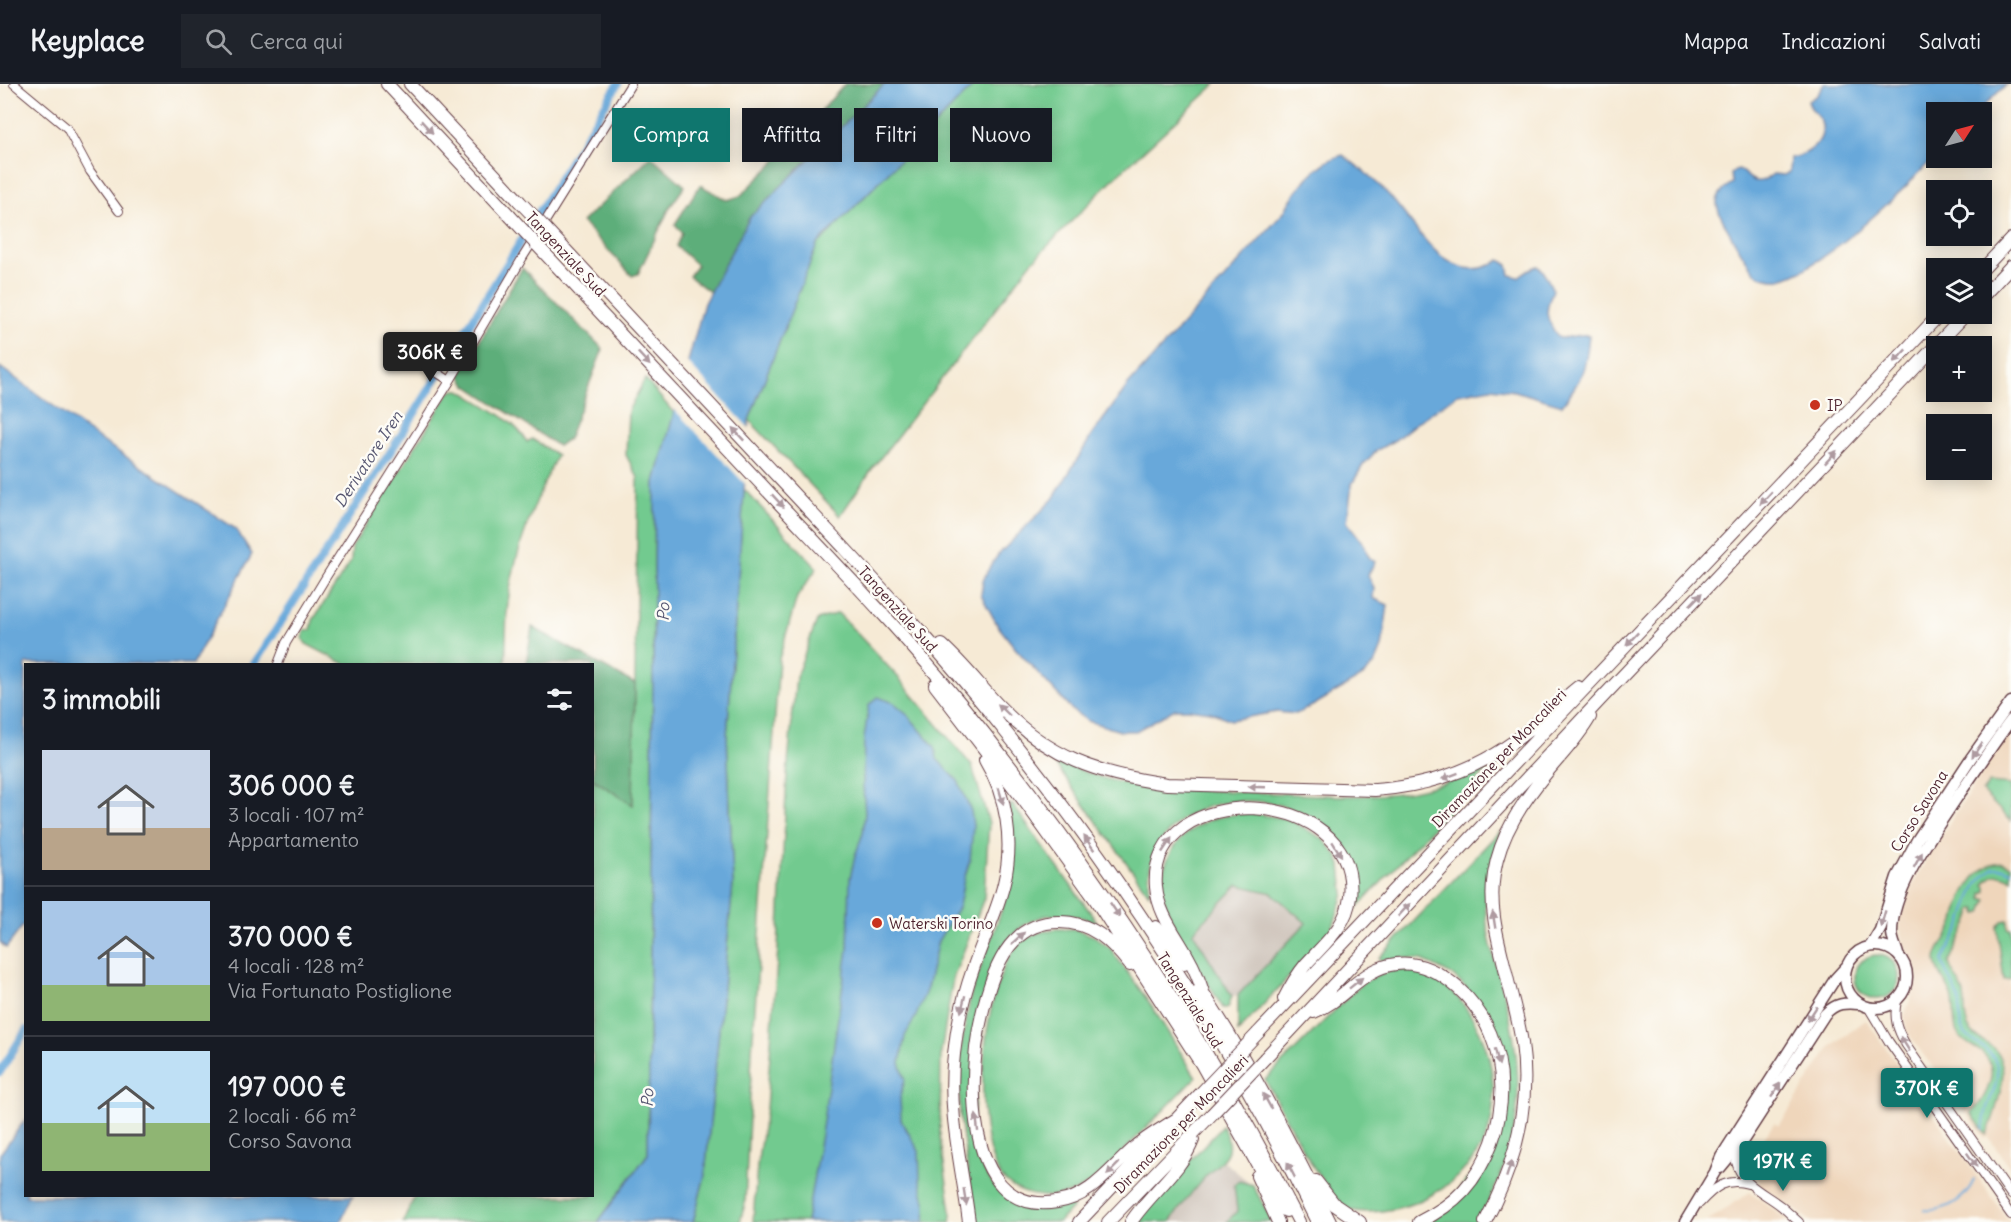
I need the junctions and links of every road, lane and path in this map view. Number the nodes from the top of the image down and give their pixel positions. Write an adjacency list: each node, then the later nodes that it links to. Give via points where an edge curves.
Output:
1 (14, 84): 5 (street, via 67,128 90,171)
2 (387, 84): 15 (highway, Tangenziale Sud, one-way to 15, bridge)
3 (410, 84): 14 (highway, Tangenziale Sud, one-way to 3, bridge)
4 (631, 84): 13 (street)
5 (119, 211)
6 (2011, 239): 7 (highway)
7 (1992, 259)
8 (2011, 266): 9 (highway)
9 (1992, 286)
10 (1931, 324): 17 (highway, Diramazione per Moncalieri, one-way to 17)
11 (1957, 324): 18 (highway, Diramazione per Moncalieri, one-way to 11)
12 (424, 364): 13 (street)
13 (450, 381): 16 (street, via 326,577 286,643)
14 (909, 617): 17 (highway, one-way to 14, via 1501,751 1454,776 1431,783 1375,790 1167,784 1098,770 1049,747 1015,722 955,657); 22 (highway, Tangenziale Sud, one-way to 14, via 1041,776)
15 (899, 632): 20 (highway); 48 (highway, Tangenziale Sud, one-way to 48, via 1014,770 1110,902 1208,1056)
16 (278, 663)
17 (1601, 672): 30 (highway, Diramazione per Moncalieri)
18 (1598, 702): 31 (highway, Diramazione per Moncalieri, one-way to 18); 53 (highway, one-way to 18, via 1515,1153 1525,1086 1518,1023 1492,912 1494,873 1511,824 1581,732)
19 (2011, 702): 23 (main road, Corso Savona, one-way to 23, via 1906,858)
20 (952, 708): 28 (highway, via 1061,851); 42 (highway, one-way to 42, via 998,784 1008,852 1000,896 962,1005 953,1056 954,1124)
21 (2011, 720): 24 (main road, Corso Savona, one-way to 21, via 1892,930 1915,864)
22 (1123, 890): 26 (highway, via 1171,946); 49 (highway, Tangenziale Sud, one-way to 22, via 1224,1050)
23 (1871, 945): 24 (main road, via 1890,948); 25 (main road, Corso Savona, via 1854,954)
24 (1898, 954): 27 (main road, Corso Savona, via 1908,978)
25 (1846, 967): 29 (main road, via 1847,988); 37 (main road, Corso Savona, one-way to 37)
26 (1204, 995): 30 (highway, one-way to 30, via 1158,898 1156,874 1162,853 1182,829 1218,811 1245,807 1284,812 1314,826 1334,842 1346,865 1350,897 1339,927 1295,980); 36 (highway, one-way to 26)
27 (1897, 1001): 29 (main road, Corso Savona, via 1878,1008); 39 (street, one-way to 27, via 1905,1045 1894,1020)
28 (1165, 1004): 32 (highway, one-way to 28, via 1143,1140 1088,1191 1071,1199 1036,1203 999,1184 982,1153 976,1115 975,1063 986,1002 1004,955 1028,930 1061,922 1093,929 1118,950); 35 (highway)
29 (1864, 1006): 34 (main road, Corso Savona, one-way to 29, via 1826,1014 1845,1002); 40 (street, one-way to 40)
30 (1277, 1013): 32 (highway, Diramazione per Moncalieri, bridge)
31 (1307, 1014): 33 (highway, Diramazione per Moncalieri, bridge); 52 (highway, one-way to 52, via 1331,1003 1377,969 1398,963 1429,969 1452,982 1473,1004 1488,1029 1502,1088 1495,1138 1462,1192)
32 (1175, 1120): 43 (highway, Diramazione per Moncalieri)
33 (1196, 1132): 44 (highway, Diramazione per Moncalieri); 45 (highway, via 1185,1158)
34 (1744, 1139): 37 (main road, Corso Savona); 38 (street, via 1736,1162)
35 (1248, 1147): 46 (highway); 47 (highway)
36 (1295, 1152): 50 (highway); 51 (highway, via 1329,1199)
37 (1715, 1172): 41 (main road, Corso Savona)
38 (1748, 1184): 41 (street, via 1734,1181 1717,1186); 54 (street)
39 (2011, 1195)
40 (2011, 1215)
41 (1687, 1219)
42 (969, 1222)
43 (1079, 1222)
44 (1108, 1222)
45 (1131, 1222)
46 (1278, 1222)
47 (1294, 1222)
48 (1299, 1222)
49 (1317, 1222)
50 (1329, 1222)
51 (1360, 1222)
52 (1419, 1222)
53 (1485, 1222)
54 (1800, 1222)

